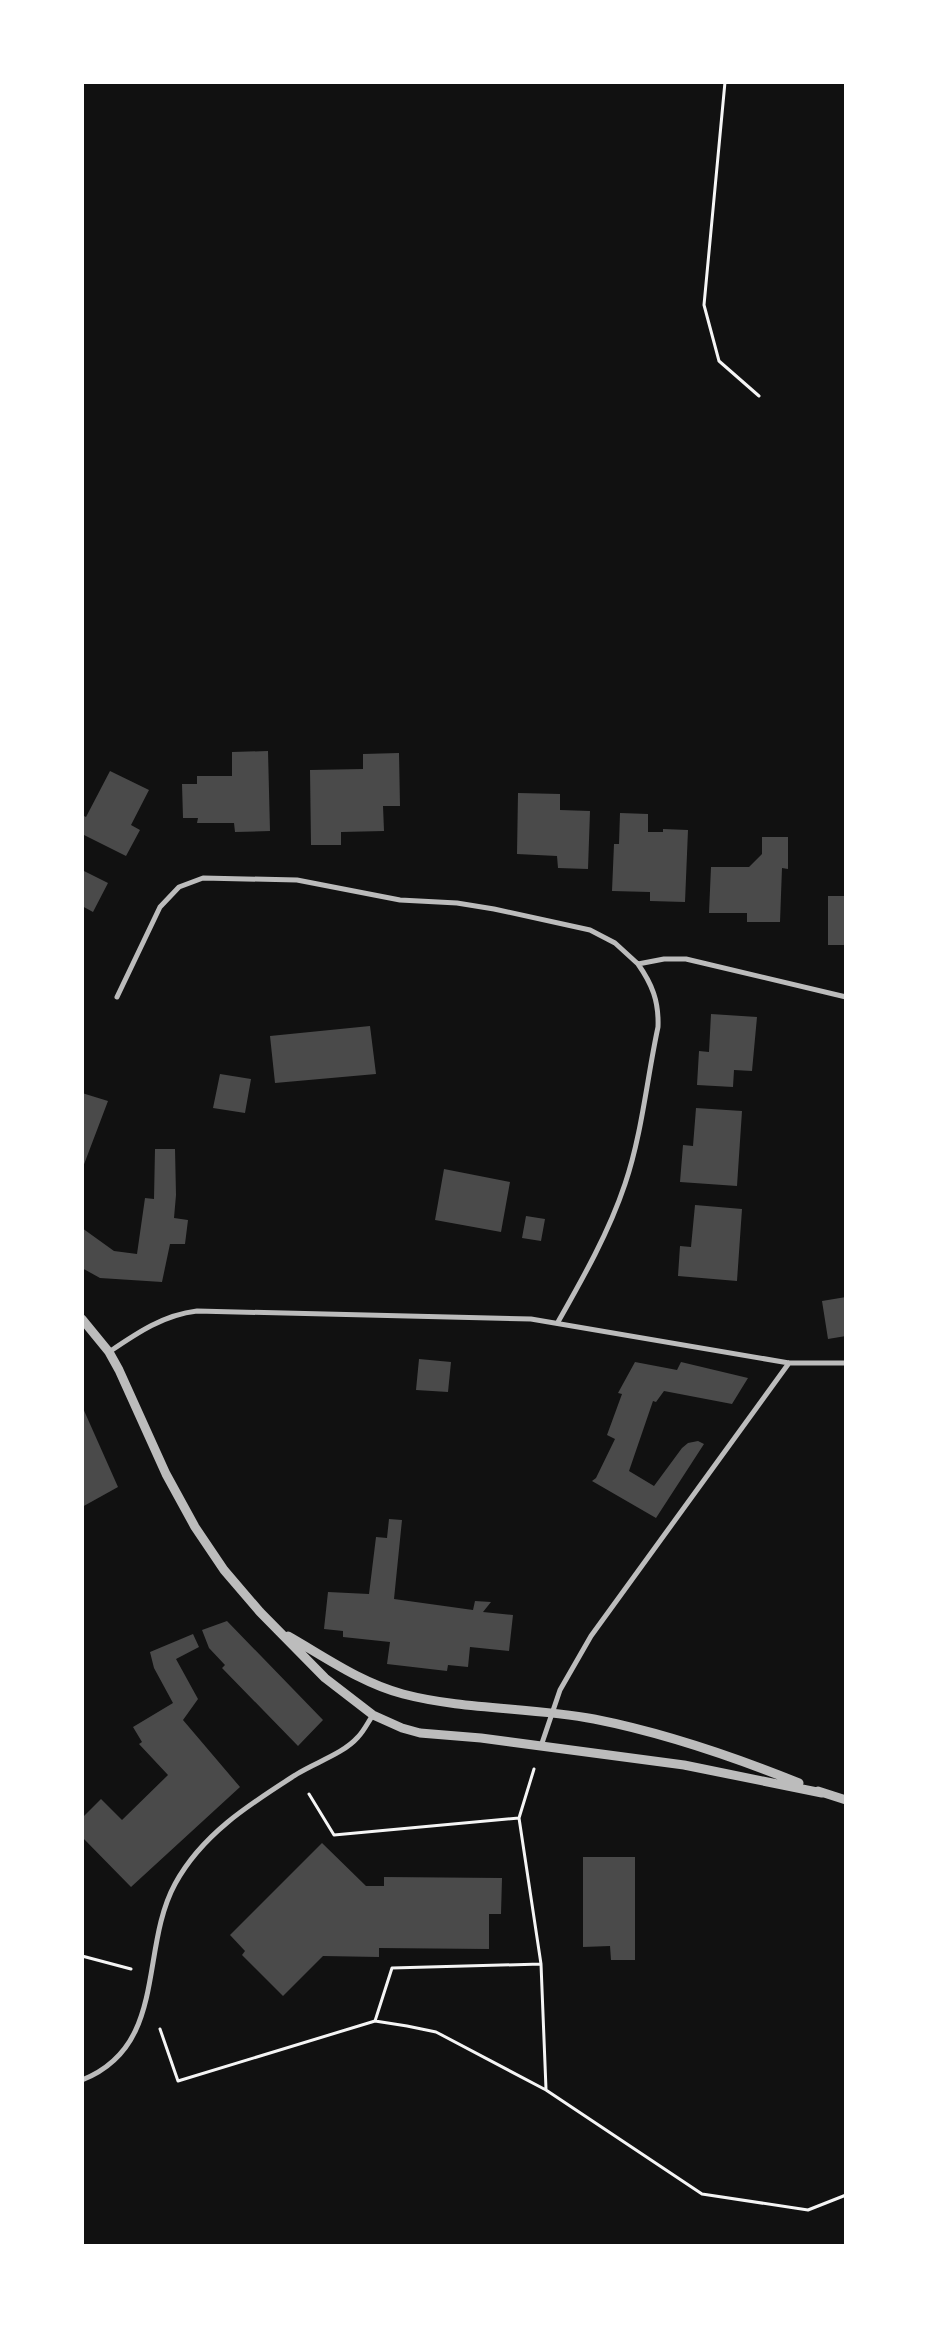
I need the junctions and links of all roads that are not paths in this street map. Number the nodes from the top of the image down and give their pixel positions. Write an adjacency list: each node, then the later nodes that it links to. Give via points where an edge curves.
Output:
1 (638, 964): 2 (street, via 615,943 590,930 494,909 400,900 297,880 204,878 179,887 160,907); 3 (street, via 664,958 686,959); 5 (street, via 655,993 659,1008 632,1158 626,1183 607,1228)
2 (117, 997)
3 (846, 997)
4 (82, 1319): 6 (street)
5 (558, 1322): 6 (street, via 499,1317 197,1311 161,1319); 8 (street)
6 (109, 1352): 9 (street, via 166,1474 195,1527 224,1570)
7 (846, 1363): 8 (street)
8 (789, 1364): 10 (street, via 591,1636 560,1690)
9 (279, 1631): 10 (street, via 356,1675 403,1694); 11 (street, via 335,1688)
10 (552, 1712): 12 (street); 13 (street, via 699,1745)
11 (374, 1715): 12 (street, via 420,1733); 15 (street, via 359,1737 348,1746 298,1774 228,1821 185,1866 160,1922 140,2023 127,2046 104,2069)
12 (541, 1746): 13 (street, via 710,1769)
13 (822, 1793): 14 (street)
14 (846, 1800)
15 (82, 2080)

